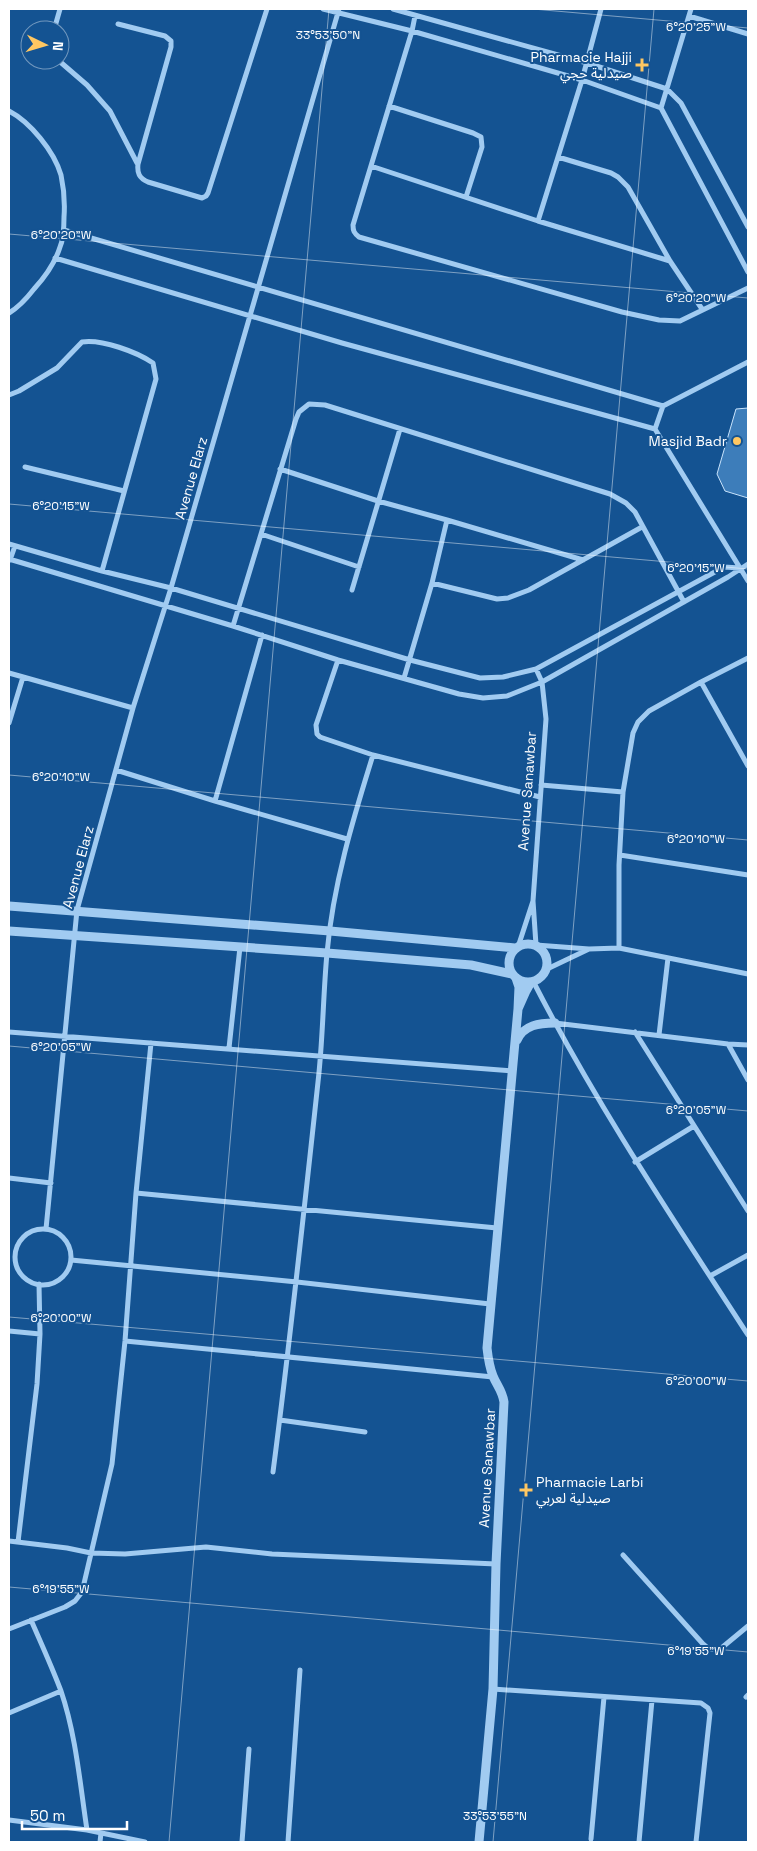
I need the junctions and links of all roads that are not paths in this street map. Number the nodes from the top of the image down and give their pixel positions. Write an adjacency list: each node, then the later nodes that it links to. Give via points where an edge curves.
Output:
1 (267, 9): 20 (street, via 206,196 195,197 141,178)
2 (323, 9): 6 (street)
3 (393, 9): 7 (street)
4 (601, 9): 12 (street)
5 (691, 9): 8 (street)
6 (338, 11): 10 (street); 29 (street, Avenue Elarz)
7 (416, 16): 10 (street); 12 (street)
8 (689, 16): 11 (street); 15 (street)
9 (118, 24): 20 (street, via 165,36 172,47)
10 (412, 31): 14 (street); 16 (street)
11 (748, 34)
12 (587, 63): 14 (street); 15 (street)
13 (70, 70): 20 (street, via 110,112)
14 (582, 80): 17 (street); 19 (street)
15 (667, 90): 17 (street); 24 (street, via 681,103)
16 (389, 106): 21 (street); 22 (street, via 481,138 482,146)
17 (662, 108): 28 (street)
18 (9, 111): 25 (street, via 33,128 60,174 65,201)
19 (558, 158): 23 (street); 27 (street, via 618,177 628,187)
20 (138, 164)
21 (371, 166): 22 (street); 31 (street, via 353,225 353,231 359,237 659,320 680,321)
22 (466, 197): 23 (street)
23 (538, 221): 27 (street)
24 (748, 227)
25 (64, 230): 26 (street); 29 (street)
26 (55, 258): 32 (street, via 44,279); 33 (street)
27 (670, 261): 31 (street)
28 (748, 272)
29 (259, 288): 33 (street, Avenue Elarz); 36 (street)
30 (748, 288): 31 (street)
31 (702, 309)
32 (9, 313)
33 (251, 315): 38 (street); 56 (street, Avenue Elarz)
34 (748, 362): 36 (street)
35 (9, 395): 41 (street, via 57,368 82,342 101,342 153,363 156,379)
36 (663, 406): 38 (street)
37 (400, 429): 40 (street, via 325,405 308,404 296,419); 42 (street); 44 (street, via 610,494 635,512)
38 (655, 429): 52 (street)
39 (25, 467): 41 (street)
40 (280, 470): 42 (street); 45 (street)
41 (124, 491): 53 (street)
42 (378, 501): 43 (street); 51 (street)
43 (447, 520): 49 (street); 55 (street)
44 (642, 527): 49 (street); 58 (street)
45 (261, 534): 51 (street); 61 (street)
46 (9, 544): 47 (street)
47 (15, 546): 48 (street); 53 (street)
48 (10, 560): 60 (street)
49 (583, 560): 55 (street, via 508,598 497,599)
50 (748, 564): 52 (street)
51 (359, 567): 57 (street)
52 (741, 568): 54 (street); 58 (street, via 724,567); 59 (street)
53 (102, 571): 56 (street)
54 (748, 581)
55 (432, 583): 66 (street)
56 (171, 588): 60 (street, Avenue Elarz); 61 (street)
57 (352, 590)
58 (677, 592): 59 (street); 67 (street)
59 (684, 602): 71 (street)
60 (164, 606): 62 (street); 73 (street, Avenue Elarz)
61 (239, 608): 62 (street); 66 (street)
62 (233, 626): 63 (street)
63 (262, 635): 65 (street); 81 (street)
64 (748, 658): 72 (street)
65 (338, 660): 70 (street); 75 (street, via 316,726 317,734 320,738)
66 (410, 660): 67 (street, via 480,678 503,678); 70 (street)
67 (536, 669): 71 (street, Avenue Sanawbar)
68 (9, 673): 69 (street)
69 (23, 677): 73 (street); 74 (street)
70 (404, 678): 71 (street, via 483,698 508,696)
71 (542, 682): 78 (street, Avenue Sanawbar, via 546,719)
72 (701, 682): 76 (street); 79 (street, via 649,712 638,722 633,732)
73 (132, 708): 77 (street, Avenue Elarz)
74 (9, 723)
75 (373, 755): 80 (street); 82 (street)
76 (748, 766)
77 (116, 770): 81 (street); 87 (street, Avenue Elarz)
78 (541, 785): 79 (street); 80 (street, Avenue Sanawbar)
79 (623, 792): 83 (street)
80 (540, 798): 85 (street, Avenue Sanawbar)
81 (215, 801): 82 (street)
82 (347, 839): 89 (street)
83 (620, 855): 84 (street); 95 (street)
84 (748, 875)
85 (533, 901): 91 (street); 93 (street)
86 (9, 906): 87 (street)
87 (77, 910): 89 (street); 90 (street, Avenue Elarz)
88 (9, 931): 90 (street)
89 (330, 931): 93 (street); 96 (street)
90 (74, 934): 92 (street); 107 (street, Avenue Elarz)
91 (536, 946): 93 (street, via 525,944); 94 (street); 98 (street, via 546,958)
92 (240, 947): 96 (street); 112 (street)
93 (516, 948): 100 (street, via 509,963)
94 (589, 948): 95 (street); 98 (street)
95 (619, 948): 97 (street)
96 (327, 953): 100 (street, via 472,965); 113 (street)
97 (668, 958): 99 (street); 106 (street)
98 (545, 970): 101 (street, via 542,976)
99 (748, 974)
100 (514, 976): 101 (street, via 525,982); 102 (street, via 519,987)
101 (532, 981): 102 (street); 103 (street)
102 (518, 1009): 110 (street, Avenue Sanawbar)
103 (555, 1023): 105 (street); 110 (street, via 530,1026); 117 (street)
104 (9, 1032): 107 (street)
105 (635, 1032): 106 (street); 116 (street)
106 (660, 1035): 109 (street)
107 (65, 1037): 108 (street); 119 (street, Avenue Elarz)
108 (151, 1043): 112 (street); 120 (street)
109 (728, 1044): 111 (street); 115 (street)
110 (514, 1045): 114 (street, Avenue Sanawbar)
111 (748, 1045)
112 (229, 1048): 113 (street)
113 (321, 1057): 114 (street); 121 (street)
114 (512, 1071): 124 (street, Avenue Sanawbar)
115 (748, 1080)
116 (694, 1126): 117 (street); 122 (street)
117 (636, 1162): 129 (street)
118 (9, 1178): 119 (street)
119 (51, 1183): 123 (street, Avenue Elarz)
120 (136, 1193): 121 (street); 128 (street)
121 (304, 1209): 124 (street); 130 (street)
122 (748, 1211)
123 (46, 1228): 125 (street, via 28,1233); 127 (street, via 68,1242)
124 (497, 1228): 132 (street, Avenue Sanawbar)
125 (12, 1254): 131 (street, via 22,1275)
126 (748, 1254): 129 (street)
127 (71, 1260): 128 (street); 131 (street, via 64,1276 48,1284)
128 (131, 1265): 130 (street); 136 (street)
129 (710, 1276): 135 (street)
130 (298, 1282): 132 (street); 137 (street)
131 (39, 1284): 134 (street)
132 (490, 1304): 138 (street, Avenue Sanawbar, via 487,1348)
133 (9, 1331): 134 (street)
134 (40, 1334): 143 (street)
135 (748, 1335)
136 (125, 1340): 137 (street); 144 (street, via 112,1464)
137 (288, 1357): 138 (street); 139 (street)
138 (494, 1377): 146 (street, Avenue Sanawbar, via 504,1402)
139 (280, 1420): 140 (street); 141 (street)
140 (364, 1432)
141 (273, 1472)
142 (9, 1541): 143 (street)
143 (18, 1542): 144 (street)
144 (91, 1553): 146 (street, via 125,1554 206,1547 299,1556); 147 (street, via 82,1592 75,1601)
145 (623, 1555): 148 (street, via 709,1649 719,1650)
146 (496, 1564): 151 (street, Avenue Sanawbar)
147 (31, 1620): 149 (street); 152 (street)
148 (748, 1626)
149 (9, 1630)
150 (300, 1670): 164 (street)
151 (492, 1689): 153 (street); 165 (street, Avenue Sanawbar)
152 (61, 1690): 155 (street); 158 (street, via 74,1741)
153 (604, 1697): 154 (street); 160 (street)
154 (652, 1700): 166 (street); 167 (street, via 701,1703 710,1713)
155 (9, 1713)
156 (249, 1749): 163 (street)
157 (9, 1820): 158 (street)
158 (86, 1830): 159 (street)
159 (101, 1833): 161 (street); 162 (street)
160 (591, 1839)
161 (100, 1842)
162 (145, 1842)
163 (242, 1842)
164 (288, 1842)
165 (479, 1842)
166 (639, 1842)
167 (696, 1842)

